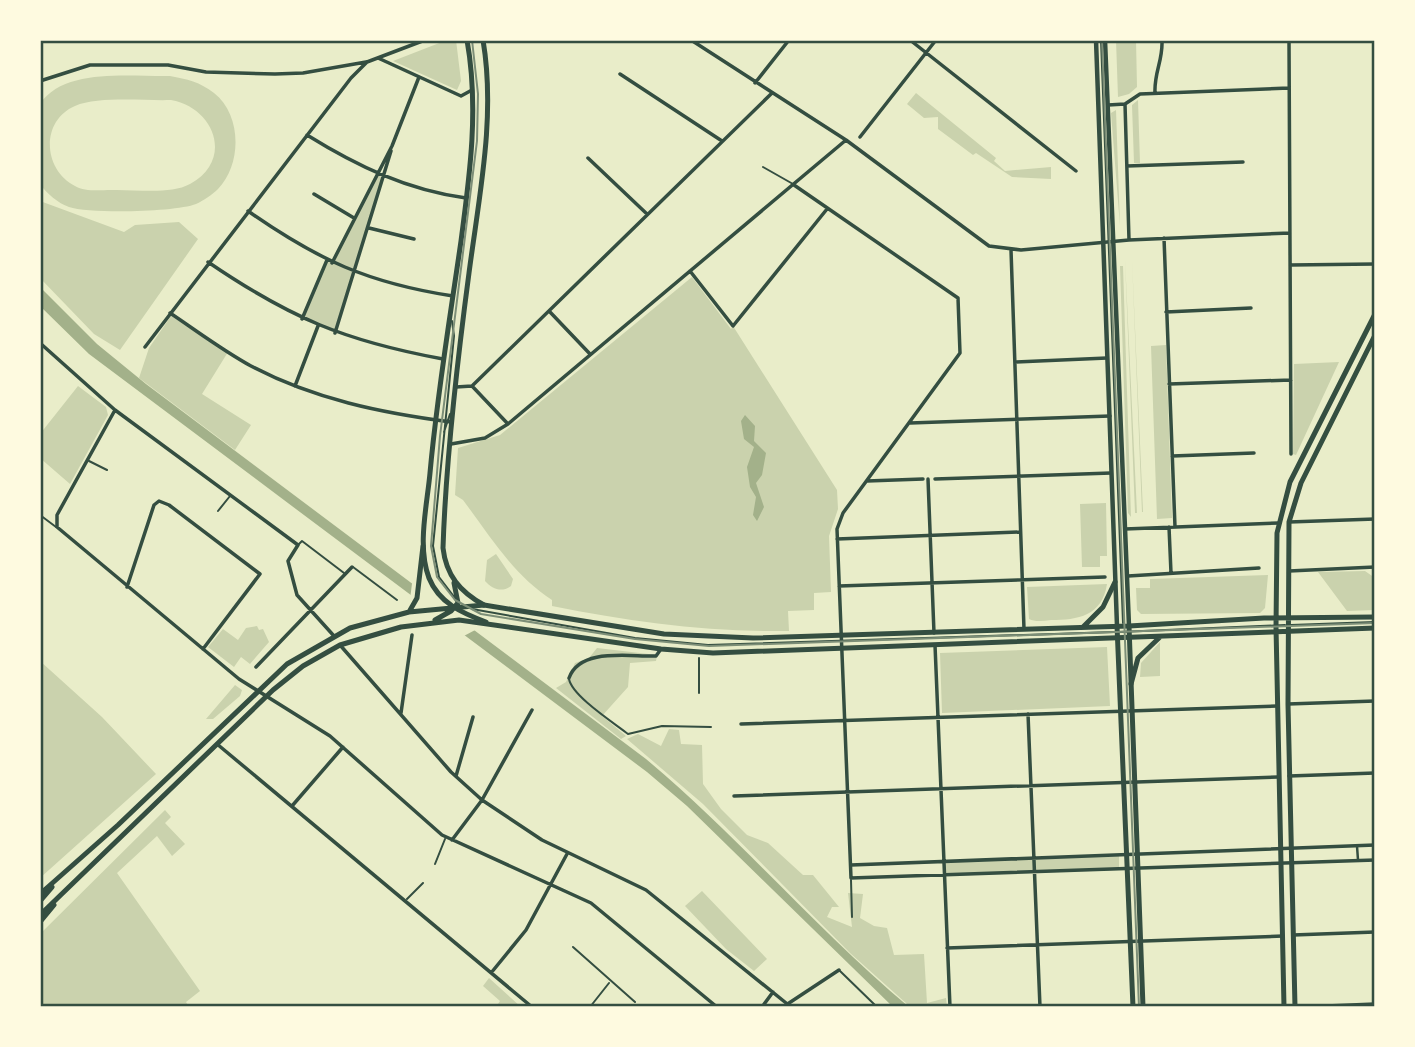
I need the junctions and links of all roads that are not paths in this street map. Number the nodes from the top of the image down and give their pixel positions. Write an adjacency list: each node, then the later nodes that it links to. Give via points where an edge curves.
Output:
1 (425, 40): 12 (street)
2 (467, 40): 18 (main road)
3 (483, 40): 79 (main road, via 487,129)
4 (691, 40): 17 (street)
5 (789, 40): 17 (street)
6 (910, 40): 11 (street)
7 (936, 40): 11 (street)
8 (1101, 40): 23 (street); 48 (street)
9 (1162, 40): 20 (street, via 1163,58 1154,73)
10 (1289, 40): 19 (street)
11 (926, 53): 25 (street); 33 (street)
12 (378, 58): 13 (street); 15 (street)
13 (367, 62): 16 (street, via 275,74 206,72 168,65 90,65); 24 (street)
14 (620, 74): 27 (street)
15 (419, 77): 18 (street, via 461,96); 28 (street)
16 (40, 81)
17 (755, 83): 21 (street)
18 (472, 88): 38 (main road)
19 (1289, 88): 20 (street); 44 (street)
20 (1155, 93): 22 (street, via 1136,95)
21 (772, 94): 26 (street); 27 (street)
22 (1125, 104): 23 (street); 31 (street)
23 (1108, 106): 49 (street)
24 (307, 135): 34 (street); 40 (street)
25 (860, 137)
26 (846, 140): 36 (street); 50 (street, via 976,239)
27 (722, 141): 41 (street)
28 (392, 146): 34 (street); 35 (street)
29 (588, 158): 41 (street)
30 (1243, 162): 31 (street)
31 (1127, 166): 47 (street)
32 (763, 167): 36 (lane)
33 (1076, 171)
34 (376, 173): 35 (street); 42 (street)
35 (385, 177): 38 (street); 43 (street)
36 (794, 185): 39 (street); 56 (street)
37 (314, 194): 42 (street)
38 (467, 198): 58 (main road)
39 (827, 209): 56 (street, via 733,326); 85 (street, via 958,299 960,353)
40 (247, 211): 51 (street); 52 (street)
41 (647, 214): 60 (street)
42 (355, 218): 53 (street)
43 (369, 228): 45 (street); 57 (street)
44 (1290, 233): 46 (street); 55 (street)
45 (414, 239)
46 (1164, 239): 47 (street); 61 (street)
47 (1129, 240): 49 (street)
48 (1106, 242): 49 (street); 50 (street); 72 (street); 141 (lane)
49 (1116, 242): 106 (street)
50 (1011, 250): 74 (street)
51 (327, 260): 53 (street); 65 (street)
52 (208, 262): 62 (street); 65 (street)
53 (332, 263): 57 (street)
54 (1375, 264): 55 (street)
55 (1290, 265): 75 (street)
56 (690, 271): 71 (street)
57 (354, 273): 58 (street); 67 (street)
58 (453, 296): 63 (main road)
59 (1251, 308): 61 (street)
60 (550, 312): 71 (street); 78 (street)
61 (1166, 312): 76 (street)
62 (170, 313): 70 (street); 77 (street, via 228,352)
63 (451, 313): 73 (main road); 84 (lane, via 454,336)
64 (1375, 314): 102 (main road, via 1290,482)
65 (302, 319): 66 (street)
66 (318, 326): 67 (street); 77 (street)
67 (335, 333): 73 (street)
68 (1375, 335): 101 (main road, via 1301,483)
69 (40, 343): 80 (street)
70 (145, 347)
71 (590, 354): 86 (street)
72 (1109, 358): 74 (street); 81 (street)
73 (443, 359): 83 (main road)
74 (1015, 362): 82 (street)
75 (1291, 380): 76 (street); 89 (street)
76 (1169, 384): 90 (street)
77 (295, 386): 83 (street, via 378,411)
78 (472, 386): 79 (street); 86 (street)
79 (456, 387): 84 (main road)
80 (115, 410): 91 (street); 97 (street)
81 (1111, 416): 82 (street); 93 (street)
82 (1017, 419): 85 (street); 94 (street)
83 (435, 420): 84 (street); 111 (main road)
84 (448, 421): 87 (main road); 127 (lane, via 442,436 433,552 439,577)
85 (910, 423): 96 (street)
86 (508, 424): 87 (street, via 485,438)
87 (451, 444): 123 (main road, via 443,548)
88 (1254, 453): 90 (street)
89 (1292, 454)
90 (1172, 456): 105 (street)
91 (88, 460): 92 (lane); 103 (street, via 57,515)
92 (107, 470)
93 (1114, 473): 94 (street); 122 (street)
94 (1019, 477): 95 (street); 107 (street)
95 (935, 479)
96 (867, 481): 108 (street, via 925,479); 109 (street, via 843,513)
97 (230, 495): 98 (lane); 110 (street)
98 (218, 511)
99 (40, 515): 103 (lane)
100 (1375, 519): 101 (street)
101 (1289, 522): 115 (main road)
102 (1279, 523): 105 (street); 136 (main road)
103 (57, 527): 125 (street)
104 (1169, 527): 105 (street); 106 (street); 116 (street)
105 (1175, 527)
106 (1125, 529): 118 (street)
107 (1020, 532): 108 (street); 120 (street)
108 (931, 536): 109 (street); 121 (street)
109 (837, 539): 124 (street)
110 (298, 545): 117 (lane, via 302,541); 131 (street, via 288,564 295,592)
111 (424, 546): 130 (main road, via 430,579); 132 (main road, via 417,598)
112 (352, 567): 117 (street); 126 (lane)
113 (1375, 567): 115 (street)
114 (1259, 568): 116 (street)
115 (1287, 571): 137 (main road)
116 (1171, 573): 118 (street)
117 (345, 574): 131 (street)
118 (1128, 576): 141 (street)
119 (1105, 577): 120 (street)
120 (1022, 579): 121 (street); 140 (street)
121 (932, 582): 124 (street); 142 (street)
122 (1115, 582): 138 (main road, via 1104,607); 141 (street)
123 (454, 583): 127 (main road); 128 (main road)
124 (839, 586): 146 (street)
125 (127, 587): 149 (street); 149 (street, via 157,502 169,505 260,574)
126 (397, 600)
127 (458, 601): 129 (lane); 130 (main road)
128 (484, 605): 129 (main road); 146 (main road, via 664,634)
129 (465, 606): 130 (main road); 146 (lane, via 487,614 687,644)
130 (454, 607): 132 (main road); 134 (main road); 135 (main road)
131 (311, 611): 144 (street); 152 (street)
132 (409, 612): 144 (main road)
133 (1375, 619): 137 (main road)
134 (429, 622): 135 (main road); 147 (main road)
135 (486, 622): 150 (main road)
136 (1276, 625): 137 (main road); 137 (main road); 141 (main road); 145 (main road); 160 (main road)
137 (1287, 625): 139 (main road); 159 (main road)
138 (1082, 628): 140 (main road); 141 (main road)
139 (1375, 628)
140 (1024, 629): 142 (main road)
141 (1123, 631): 145 (main road); 146 (lane); 148 (main road); 154 (main road); 161 (main road)
142 (934, 633): 146 (main road)
143 (412, 635): 164 (street)
144 (334, 636): 155 (main road, via 297,657)
145 (1164, 636): 154 (main road, via 1138,657)
146 (842, 642): 148 (main road); 151 (main road); 168 (street)
147 (340, 645): 157 (main road, via 303,666); 164 (street)
148 (935, 645): 167 (street)
149 (203, 649): 155 (street)
150 (661, 649): 151 (main road); 153 (street, via 656,656 598,658 577,665)
151 (699, 655): 156 (lane)
152 (256, 667)
153 (569, 678): 170 (lane, via 570,686 628,734 662,726)
154 (1131, 684): 163 (main road)
155 (258, 690): 157 (street); 207 (main road)
156 (699, 693)
157 (268, 695): 171 (main road); 172 (street)
158 (1375, 701): 159 (street)
159 (1288, 704): 175 (main road)
160 (1277, 706): 163 (street); 176 (main road)
161 (1121, 709): 163 (street); 165 (street); 178 (main road)
162 (532, 710): 183 (street)
163 (1132, 712): 177 (main road)
164 (401, 714): 174 (street)
165 (1028, 714): 167 (street); 179 (street)
166 (473, 717): 174 (street)
167 (938, 719): 168 (street); 180 (street)
168 (845, 721): 169 (street); 181 (street)
169 (741, 724)
170 (711, 727)
171 (217, 744): 184 (street); 210 (main road)
172 (343, 747): 184 (street); 185 (street)
173 (1375, 773): 175 (street)
174 (456, 776): 183 (street)
175 (1289, 776): 190 (main road)
176 (1279, 777): 177 (street); 189 (main road)
177 (1135, 782): 178 (street); 193 (main road)
178 (1124, 783): 179 (street); 192 (main road)
179 (1032, 786): 180 (street); 194 (street)
180 (941, 790): 181 (street); 197 (street)
181 (848, 793): 182 (street); 201 (street)
182 (734, 796)
183 (482, 800): 186 (street); 191 (street)
184 (292, 806): 212 (street)
185 (446, 837): 186 (street); 200 (lane)
186 (452, 840): 209 (street)
187 (1375, 845): 188 (street)
188 (1357, 846): 190 (street); 196 (street)
189 (1280, 849): 190 (street); 193 (street); 198 (main road)
190 (1291, 849): 199 (main road)
191 (567, 853): 209 (street); 228 (street, via 646,890)
192 (1127, 855): 193 (street); 194 (street); 202 (main road)
193 (1137, 855): 203 (main road)
194 (1034, 859): 197 (street); 204 (street)
195 (1375, 860): 196 (street)
196 (1358, 861): 199 (street)
197 (944, 862): 201 (street); 205 (street)
198 (1281, 863): 199 (street); 203 (street); 219 (main road)
199 (1292, 863): 218 (main road)
200 (435, 864)
201 (851, 865): 206 (street)
202 (1127, 869): 203 (street); 204 (street); 220 (main road)
203 (1138, 869): 221 (main road)
204 (1035, 873): 205 (street); 222 (street)
205 (944, 876): 206 (street); 224 (street)
206 (851, 878): 215 (lane)
207 (56, 882): 211 (main road); 213 (main road)
208 (424, 883): 212 (lane)
209 (550, 883): 226 (street, via 526,930); 234 (street, via 591,903)
210 (70, 887): 214 (main road); 216 (main road)
211 (40, 894)
212 (405, 900): 226 (street)
213 (40, 901)
214 (40, 915)
215 (852, 917)
216 (40, 922)
217 (1375, 932): 218 (street)
218 (1293, 935): 242 (main road)
219 (1283, 936): 221 (street); 241 (main road)
220 (1130, 941): 221 (street); 222 (street); 239 (main road)
221 (1140, 941): 240 (main road)
222 (1038, 945): 224 (street); 238 (street)
223 (573, 947): 227 (lane)
224 (947, 948): 237 (street)
225 (839, 970): 231 (street); 236 (lane)
226 (491, 973): 232 (street)
227 (610, 982): 229 (lane); 233 (lane)
228 (773, 992): 231 (street); 235 (street)
229 (635, 1002)
230 (1375, 1004): 243 (street)
231 (787, 1006)
232 (532, 1007)
233 (590, 1007)
234 (717, 1007)
235 (762, 1007)
236 (877, 1007)
237 (950, 1007)
238 (1041, 1007)
239 (1133, 1007)
240 (1143, 1007)
241 (1284, 1007)
242 (1295, 1007)
243 (1302, 1007)

